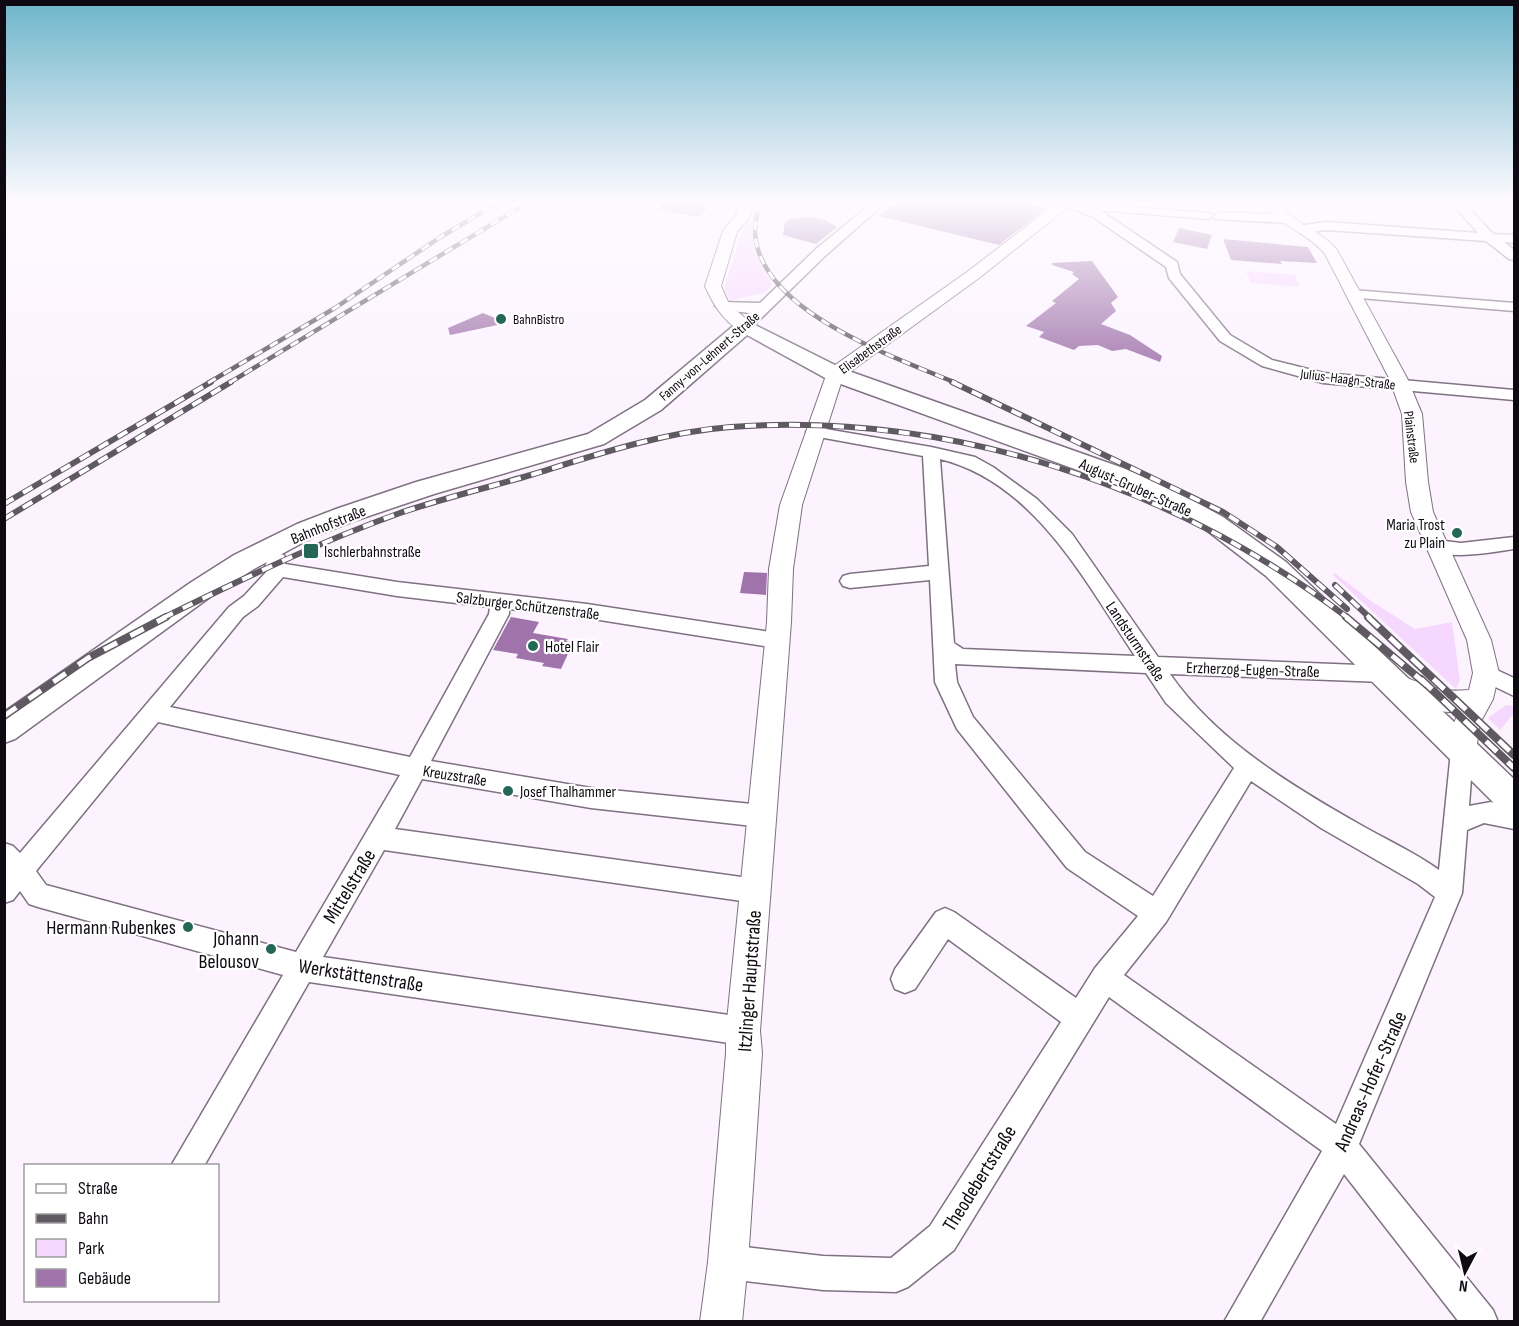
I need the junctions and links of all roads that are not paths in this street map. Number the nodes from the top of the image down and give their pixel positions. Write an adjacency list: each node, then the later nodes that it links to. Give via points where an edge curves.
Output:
1 (718, 265): 7 (street, via 713,280)
2 (808, 265): 8 (street, Fanny-von-Lehnert-Straße)
3 (986, 265): 11 (street, Elisabethstraße)
4 (1172, 265): 12 (street, Julius-Haagn-Straße, via 1174,275 1225,338 1254,358 1323,378)
5 (1338, 265): 6 (street, Plainstraße)
6 (1353, 294): 9 (street); 12 (street, Plainstraße)
7 (722, 306): 8 (street, Fanny-von-Lehnert-Straße); 10 (street)
8 (765, 307): 10 (street, Fanny-von-Lehnert-Straße)
9 (1515, 307)
10 (745, 326): 11 (main road, August-Gruber-Straße); 14 (main road, Fanny-von-Lehnert-Straße)
11 (835, 374): 15 (street, Elisabethstraße); 29 (main road, August-Gruber-Straße, via 1114,474 1189,509 1244,543 1276,569)
12 (1401, 385): 13 (street, Julius-Haagn-Straße); 19 (street, Plainstraße, via 1412,414 1422,512)
13 (1515, 395)
14 (652, 405): 17 (main road, Bahnhofstraße, via 584,443 425,488)
15 (814, 432): 16 (street, Landsturmstraße); 25 (street, Elisabethstraße, via 790,505)
16 (931, 452): 22 (street); 27 (street, Landsturmstraße, via 982,467 1031,503 1065,538)
17 (286, 541): 20 (main road, Bahnhofstraße); 21 (street)
18 (1515, 543): 19 (street, via 1461,549)
19 (1436, 546): 28 (street, Plainstraße, via 1479,640)
20 (244, 562): 21 (street, Salzburger Schützenstraße); 34 (main road, Bahnhofstraße)
21 (277, 568): 24 (street, Salzburger Schützenstraße, via 397,589); 33 (street)
22 (939, 572): 23 (street); 26 (street)
23 (850, 581)
24 (500, 601): 25 (street, Salzburger Schützenstraße); 37 (street, Mittelstraße, via 499,614)
25 (777, 640): 39 (street, Itzlinger Hauptstraße)
26 (945, 648): 27 (street, Erzherzog-Eugen-Straße, via 959,657); 46 (street, via 946,682 965,723 1077,860)
27 (1151, 665): 29 (street, Erzherzog-Eugen-Straße); 36 (street, Landsturmstraße, via 1174,697)
28 (1486, 673): 30 (street); 31 (street); 32 (street, Andreas-Hofer-Straße)
29 (1386, 676): 32 (street, via 1436,702); 35 (main road, August-Gruber-Straße)
30 (1515, 677)
31 (1515, 688)
32 (1480, 699): 35 (street, Andreas-Hofer-Straße, via 1467,723)
33 (152, 712): 37 (street, Kreuzstraße); 43 (street)
34 (4, 730)
35 (1462, 751): 38 (main road, August-Gruber-Straße); 41 (street, Andreas-Hofer-Straße)
36 (1248, 766): 45 (street, Landsturmstraße); 46 (street, Theodebertstraße)
37 (414, 769): 39 (street, Kreuzstraße, via 591,798); 42 (street, Mittelstraße)
38 (1515, 800)
39 (762, 816): 44 (street, Itzlinger Hauptstraße)
40 (1515, 818): 41 (street, via 1482,811)
41 (1456, 824): 45 (street, Andreas-Hofer-Straße)
42 (378, 838): 44 (street); 47 (street, Mittelstraße)
43 (10, 872): 47 (street, Werkstättenstraße, via 38,895)
44 (756, 891): 51 (street, Itzlinger Hauptstraße)
45 (1449, 893): 52 (street, Andreas-Hofer-Straße)
46 (1157, 913): 48 (street, Theodebertstraße)
47 (302, 968): 51 (street, Werkstättenstraße); 53 (street, Mittelstraße)
48 (1105, 978): 50 (street, Theodebertstraße); 52 (street)
49 (905, 979): 50 (street, via 945,921)
50 (1080, 1018): 54 (street, Theodebertstraße, via 942,1238 896,1275 824,1273)
51 (743, 1031): 54 (street, Itzlinger Hauptstraße)
52 (1342, 1148): 56 (street, Andreas-Hofer-Straße); 57 (street)
53 (187, 1164)
54 (728, 1262): 55 (street, Itzlinger Hauptstraße)
55 (721, 1322)
56 (1241, 1322)
57 (1481, 1322)

